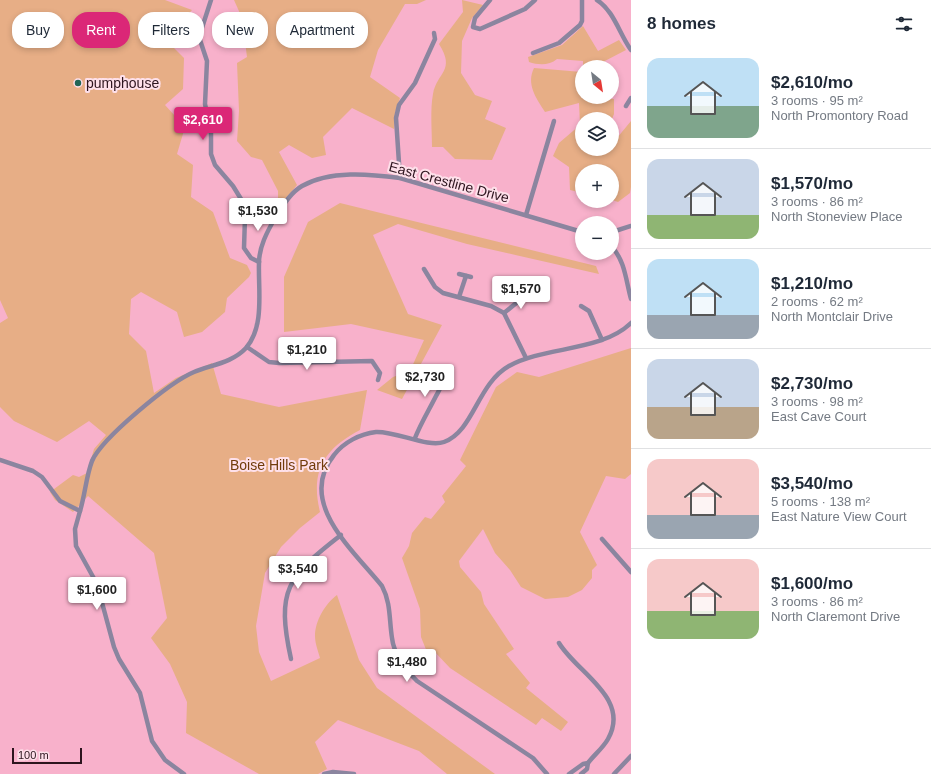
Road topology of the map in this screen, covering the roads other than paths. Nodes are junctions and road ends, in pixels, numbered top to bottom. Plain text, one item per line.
1 (211, 0) edge
2 (490, 0) edge
3 (535, 0) edge
4 (582, 0) edge
5 (597, 0) edge
6 (434, 33) dead end
7 (631, 50) edge
8 (533, 53) dead end
9 (631, 98) edge
10 (626, 106) dead end
11 (554, 121) dead end
12 (400, 178) junction
13 (526, 215) junction
14 (631, 226) edge
15 (575, 230) edge
16 (619, 230) edge
17 (619, 256) edge
18 (259, 262) junction
19 (424, 269) dead end
20 (459, 274) dead end
21 (466, 276) junction
22 (471, 277) dead end
23 (525, 294) dead end
24 (459, 297) junction
25 (631, 299) edge
26 (581, 306) dead end
27 (504, 313) junction
28 (631, 323) edge
29 (602, 340) junction
30 (247, 347) junction
31 (526, 358) junction
32 (452, 368) dead end
33 (378, 380) dead end
34 (415, 438) junction
35 (0, 460) edge
36 (80, 511) junction
37 (341, 535) junction
38 (602, 539) dead end
39 (631, 572) edge
40 (559, 643) dead end
41 (291, 659) dead end
42 (631, 756) edge
43 (629, 762) edge
44 (588, 763) junction
45 (184, 774) edge
46 (324, 774) edge
47 (354, 774) edge
48 (547, 774) edge
49 (569, 774) edge
50 (581, 774) edge
51 (614, 774) edge

1 - 18 street
2 - 3 street
4 - 8 street
5 - 7 street
6 - 12 street
9 - 10 street
11 - 13 street
12 - 13 street, East Crestline Drive
12 - 18 street, East Crestline Drive
13 - 15 street, East Crestline Drive
14 - 16 street
17 - 25 street
18 - 30 street, East Crestline Drive
19 - 24 street
20 - 21 street
21 - 22 street
21 - 24 street
23 - 27 street
24 - 27 street
26 - 29 street
27 - 31 street
28 - 29 street
29 - 31 street
30 - 33 street
30 - 36 street, East Crestline Drive
31 - 34 street
32 - 34 street
34 - 37 street
35 - 36 street
36 - 45 street, East Crestline Drive
37 - 41 street
37 - 48 street
38 - 39 street
40 - 44 street
42 - 43 street
43 - 51 street
44 - 49 street
44 - 50 street
46 - 47 street

